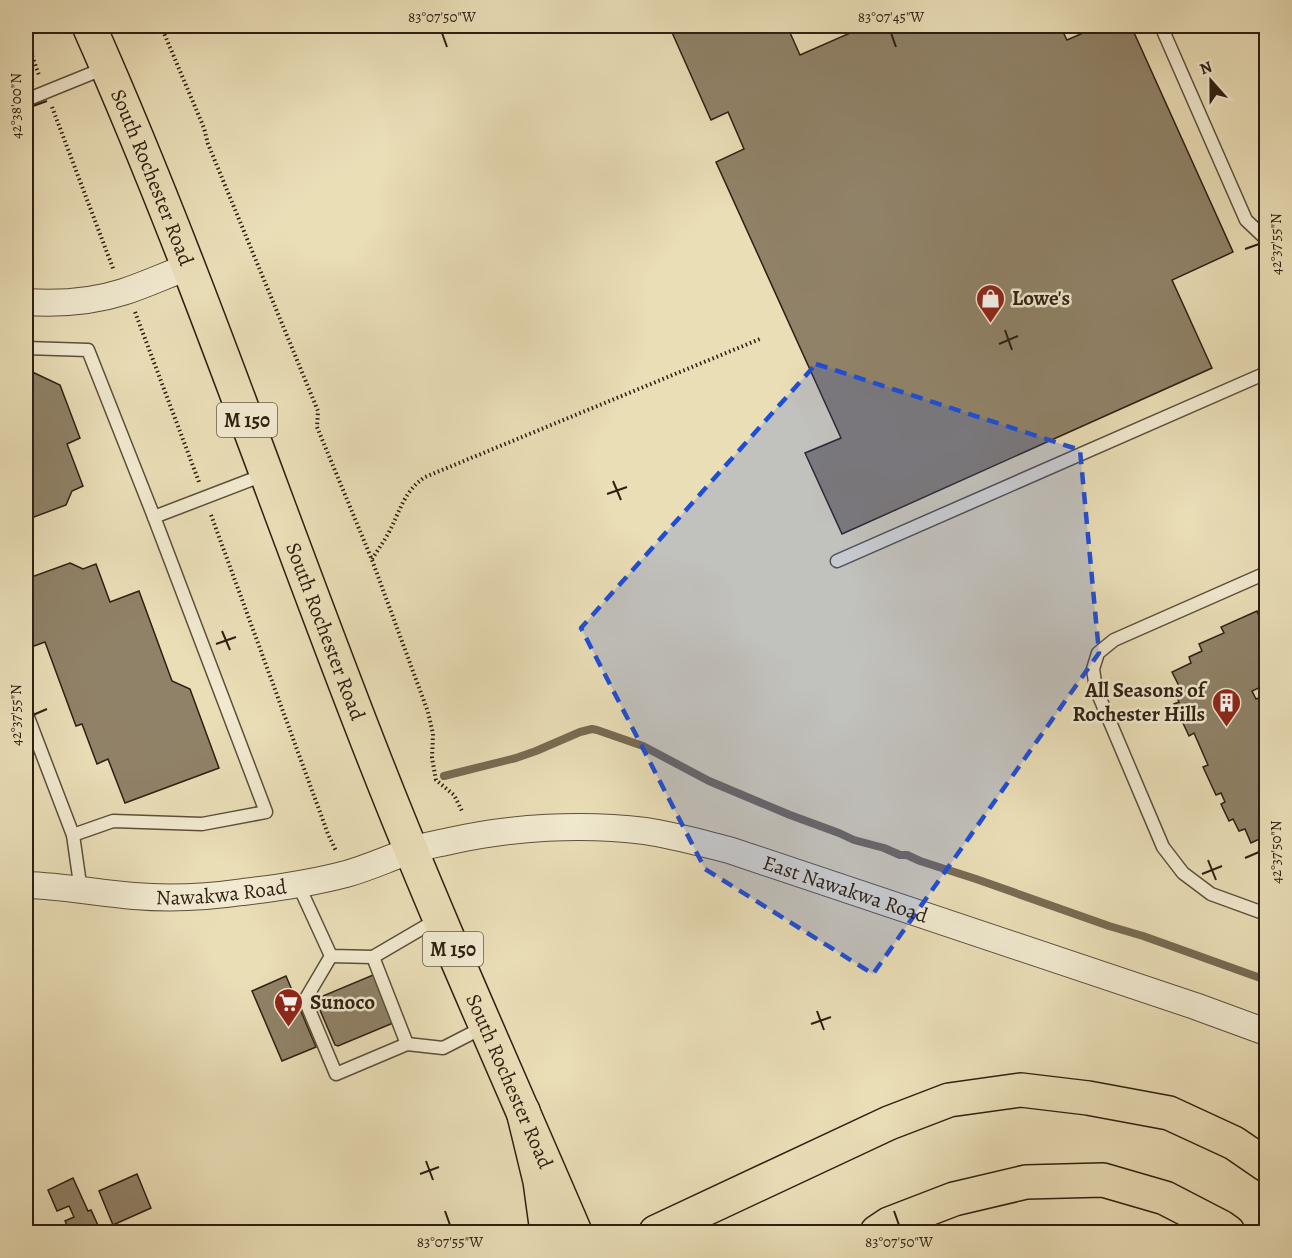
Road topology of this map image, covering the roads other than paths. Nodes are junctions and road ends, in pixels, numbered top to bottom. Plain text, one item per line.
1 (88, 26) edge
2 (1161, 26) edge
3 (107, 67) junction
4 (26, 100) edge
5 (1266, 239) edge
6 (188, 267) junction
7 (26, 302) edge
8 (26, 348) edge
9 (1266, 373) edge
10 (267, 474) junction
11 (154, 517) junction
12 (837, 561) dead end
13 (1266, 573) edge
14 (26, 712) edge
15 (73, 835) junction
16 (411, 850) junction
17 (298, 884) junction
18 (26, 885) edge
19 (81, 891) junction
20 (1266, 914) edge
21 (440, 918) junction
22 (331, 956) junction
23 (373, 957) junction
24 (485, 1026) junction
25 (1266, 1032) edge
26 (407, 1044) junction
27 (523, 1111) junction
28 (1266, 1165) edge
29 (547, 1233) edge
30 (575, 1233) edge
31 (656, 1233) edge
32 (877, 1233) edge
33 (1228, 1233) edge

1 - 3 main road, South Rochester Road / M 150
2 - 5 lane
3 - 4 lane
3 - 6 main road, South Rochester Road / M 150
6 - 7 street
6 - 10 main road, South Rochester Road / M 150
8 - 11 lane
9 - 12 lane
10 - 11 lane
10 - 16 main road, South Rochester Road / M 150
11 - 15 lane
13 - 20 lane
14 - 15 lane
15 - 19 lane
16 - 17 street, Nawakwa Road
16 - 21 main road, South Rochester Road / M 150
16 - 25 street, East Nawakwa Road
17 - 19 street, Nawakwa Road
17 - 22 lane
18 - 19 street, Nawakwa Road
21 - 23 lane
21 - 24 main road, South Rochester Road / M 150
22 - 23 lane
22 - 26 lane
23 - 26 lane
24 - 26 lane
24 - 27 main road, South Rochester Road / M 150
27 - 29 main road
27 - 30 main road, South Rochester Road / M 150
28 - 31 main road
32 - 33 main road

